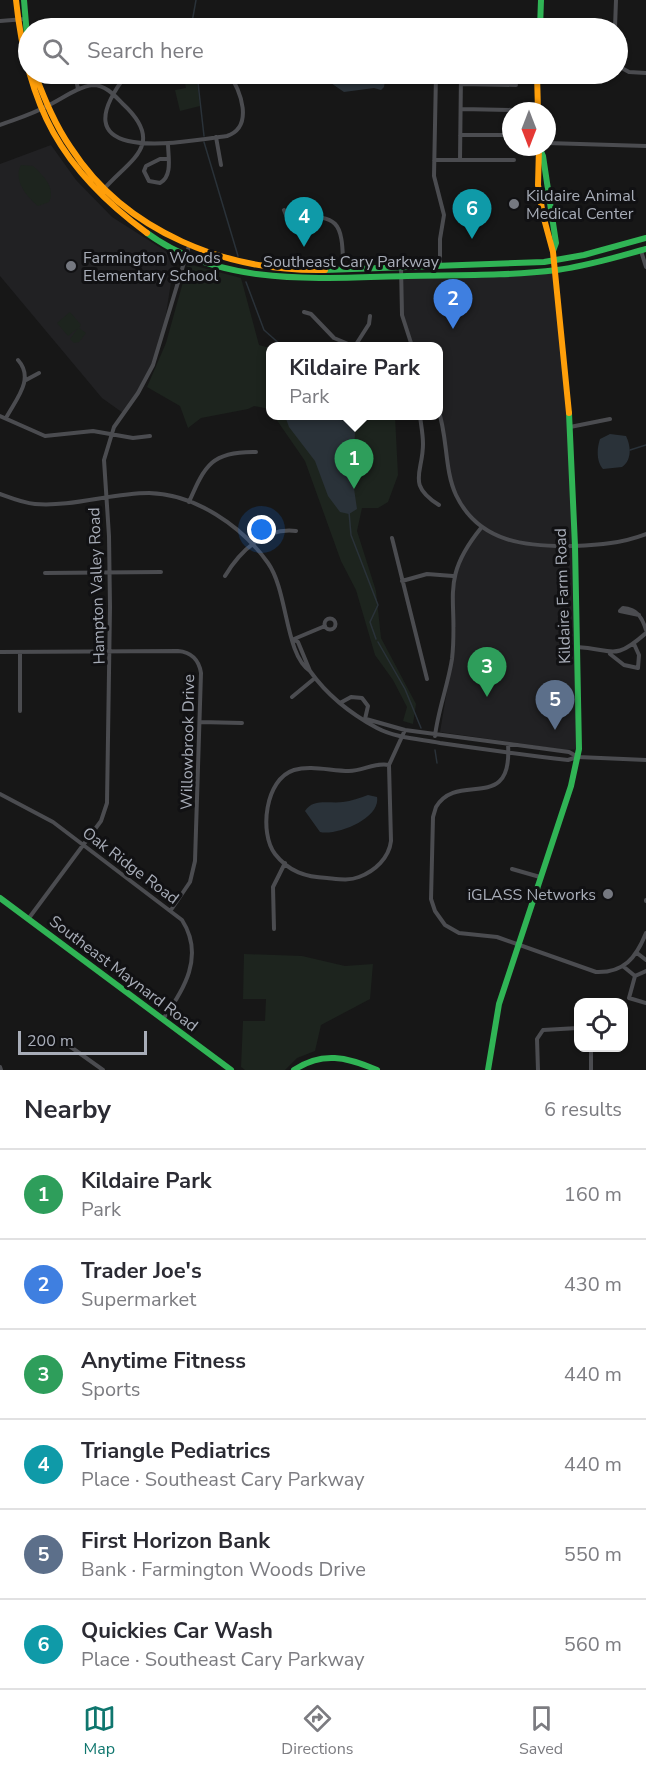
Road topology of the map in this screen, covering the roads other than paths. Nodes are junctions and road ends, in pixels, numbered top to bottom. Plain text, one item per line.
1 (16, 0) edge
2 (24, 0) edge
3 (541, 0) edge
4 (616, 0) edge
5 (24, 18) edge
6 (540, 18) edge
7 (615, 18) edge
8 (16, 20) junction
9 (0, 21) edge
10 (18, 33) edge
11 (628, 71) edge
12 (646, 72) edge
13 (33, 84) edge
14 (37, 84) edge
15 (77, 84) edge
16 (119, 84) edge
17 (235, 84) edge
18 (436, 84) edge
19 (461, 84) joint
20 (537, 84) edge
21 (95, 85) joint
22 (516, 85) dead end
23 (78, 89) junction
24 (112, 92) junction
25 (537, 102) edge
26 (43, 108) junction
27 (460, 109) junction
28 (502, 110) edge
29 (0, 125) edge
30 (460, 135) junction
31 (502, 135) edge
32 (216, 137) junction
33 (556, 143) edge
34 (168, 144) junction
35 (142, 145) junction
36 (646, 146) edge
37 (168, 159) junction
38 (434, 160) junction
39 (460, 160) junction
40 (514, 160) dead end
41 (221, 165) dead end
42 (104, 190) junction
43 (284, 210) dead end
44 (646, 238) edge
45 (189, 246) junction
46 (644, 250) edge
47 (553, 252) junction
48 (186, 254) junction
49 (554, 260) junction
50 (440, 266) junction
51 (401, 267) junction
52 (646, 267) edge
53 (344, 268) junction
54 (555, 270) junction
55 (401, 276) junction
56 (304, 312) dead end
57 (370, 316) dead end
58 (344, 342) edge
59 (357, 342) edge
60 (410, 342) edge
61 (18, 360) dead end
62 (39, 373) dead end
63 (26, 380) junction
64 (0, 416) edge
65 (6, 418) junction
66 (610, 419) dead end
67 (420, 420) edge
68 (440, 420) edge
69 (569, 427) junction
70 (110, 434) junction
71 (150, 436) dead end
72 (256, 452) dead end
73 (0, 494) edge
74 (105, 498) junction
75 (189, 502) junction
76 (439, 505) dead end
77 (481, 528) junction
78 (296, 531) dead end
79 (646, 534) edge
80 (392, 538) dead end
81 (253, 545) junction
82 (575, 546) junction
83 (110, 572) junction
84 (161, 572) dead end
85 (45, 573) dead end
86 (225, 576) dead end
87 (453, 576) junction
88 (402, 581) junction
89 (639, 615) dead end
90 (325, 626) dead end
91 (646, 631) edge
92 (293, 639) junction
93 (634, 644) junction
94 (577, 647) junction
95 (110, 651) junction
96 (0, 652) edge
97 (20, 652) junction
98 (610, 654) junction
99 (315, 678) junction
100 (427, 679) dead end
101 (292, 698) dead end
102 (340, 703) junction
103 (20, 711) dead end
104 (365, 719) junction
105 (200, 722) junction
106 (242, 723) dead end
107 (405, 730) junction
108 (435, 734) junction
109 (404, 737) junction
110 (434, 742) junction
111 (508, 744) junction
112 (508, 754) junction
113 (578, 757) junction
114 (646, 760) edge
115 (389, 765) junction
116 (0, 794) edge
117 (84, 844) junction
118 (285, 863) junction
119 (512, 869) dead end
120 (540, 877) junction
121 (0, 898) edge
122 (171, 910) junction
123 (29, 918) junction
124 (274, 929) dead end
125 (646, 933) edge
126 (519, 944) junction
127 (637, 953) junction
128 (646, 960) edge
129 (624, 967) junction
130 (646, 971) edge
131 (635, 976) junction
132 (646, 1004) edge
133 (163, 1019) junction
134 (574, 1028) edge
135 (68, 1045) dead end
136 (591, 1052) edge
137 (103, 1070) edge
138 (231, 1070) edge
139 (294, 1070) edge
140 (377, 1070) edge
141 (488, 1070) edge
142 (538, 1070) edge
143 (591, 1070) edge

1 - 8 main road, Southeast Cary Parkway
2 - 5 main road
3 - 6 main road
4 - 7 street
8 - 9 street
8 - 10 main road, Southeast Cary Parkway
11 - 12 street
13 - 26 main road, Southeast Cary Parkway
14 - 26 main road, Southeast Cary Parkway
15 - 23 street
16 - 24 street
17 - 32 street
18 - 38 street
19 - 22 street
19 - 27 street
20 - 25 main road
21 - 23 street
21 - 24 street
23 - 26 street
24 - 35 street
24 - 35 street
26 - 29 street
26 - 42 main road, Southeast Cary Parkway
26 - 48 main road, Southeast Cary Parkway
27 - 28 street
27 - 30 street
30 - 31 street
30 - 39 street
32 - 34 street
32 - 41 street
33 - 36 street
34 - 35 street
34 - 37 street
35 - 42 street
37 - 37 street
38 - 39 street
38 - 50 street
39 - 40 street
42 - 45 main road, Southeast Cary Parkway
43 - 53 street
44 - 49 main road, Southeast Cary Parkway
45 - 48 street, Hampton Valley Road
45 - 53 main road, Southeast Cary Parkway
46 - 52 street
46 - 54 main road, Southeast Cary Parkway
47 - 47 main road, Kildaire Farm Road
47 - 49 main road, Kildaire Farm Road
48 - 55 main road, Southeast Cary Parkway
48 - 70 street, Hampton Valley Road
49 - 50 main road, Southeast Cary Parkway
49 - 54 main road, Kildaire Farm Road
50 - 51 main road, Southeast Cary Parkway
51 - 53 main road, Southeast Cary Parkway
51 - 55 street
54 - 55 main road, Southeast Cary Parkway
54 - 69 main road, Kildaire Farm Road
55 - 60 street
56 - 58 street
57 - 59 street
61 - 63 street
62 - 63 street
63 - 65 street
64 - 65 street
65 - 70 street
66 - 69 street
67 - 76 street
68 - 77 street
69 - 82 main road, Kildaire Farm Road
70 - 71 street
70 - 74 street, Hampton Valley Road
72 - 75 street
73 - 74 street
74 - 75 street
74 - 83 street, Hampton Valley Road
75 - 81 street
77 - 82 street
77 - 87 street
78 - 81 street
79 - 82 street
80 - 88 street
81 - 86 street
81 - 92 street
82 - 94 main road, Kildaire Farm Road
83 - 84 street
83 - 85 street
83 - 95 street, Hampton Valley Road
87 - 88 street
87 - 108 street
88 - 100 street
89 - 91 street
90 - 92 street
91 - 93 street
92 - 99 street
93 - 98 street
93 - 98 street
94 - 98 street
94 - 113 main road, Kildaire Farm Road
95 - 97 street, Willowbrook Drive
95 - 105 street, Willowbrook Drive
95 - 117 street, Hampton Valley Road
96 - 97 street, Willowbrook Drive
97 - 103 street
99 - 101 street
99 - 102 street
102 - 104 street
102 - 104 street
104 - 107 street
104 - 109 street
105 - 106 street
105 - 122 street, Willowbrook Drive
107 - 108 street
107 - 109 street
108 - 110 street
108 - 111 street
109 - 110 street
109 - 115 street
110 - 112 street
111 - 112 street
111 - 113 street
112 - 113 street
112 - 126 street
113 - 114 street
113 - 120 main road, Kildaire Farm Road
115 - 118 street
115 - 118 street
116 - 117 street, Oak Ridge Road
117 - 122 street, Oak Ridge Road
117 - 123 street, Hampton Valley Road
118 - 124 street
119 - 120 street
120 - 126 main road, Kildaire Farm Road
121 - 123 main road, Southeast Maynard Road
122 - 133 street, Oak Ridge Road
123 - 133 main road, Southeast Maynard Road
125 - 127 street
126 - 129 street
126 - 141 main road, Kildaire Farm Road
127 - 128 street
127 - 129 street
129 - 131 street
130 - 131 street
131 - 132 street
133 - 138 main road, Southeast Maynard Road
134 - 142 street
135 - 137 street
136 - 143 street
139 - 140 main road

